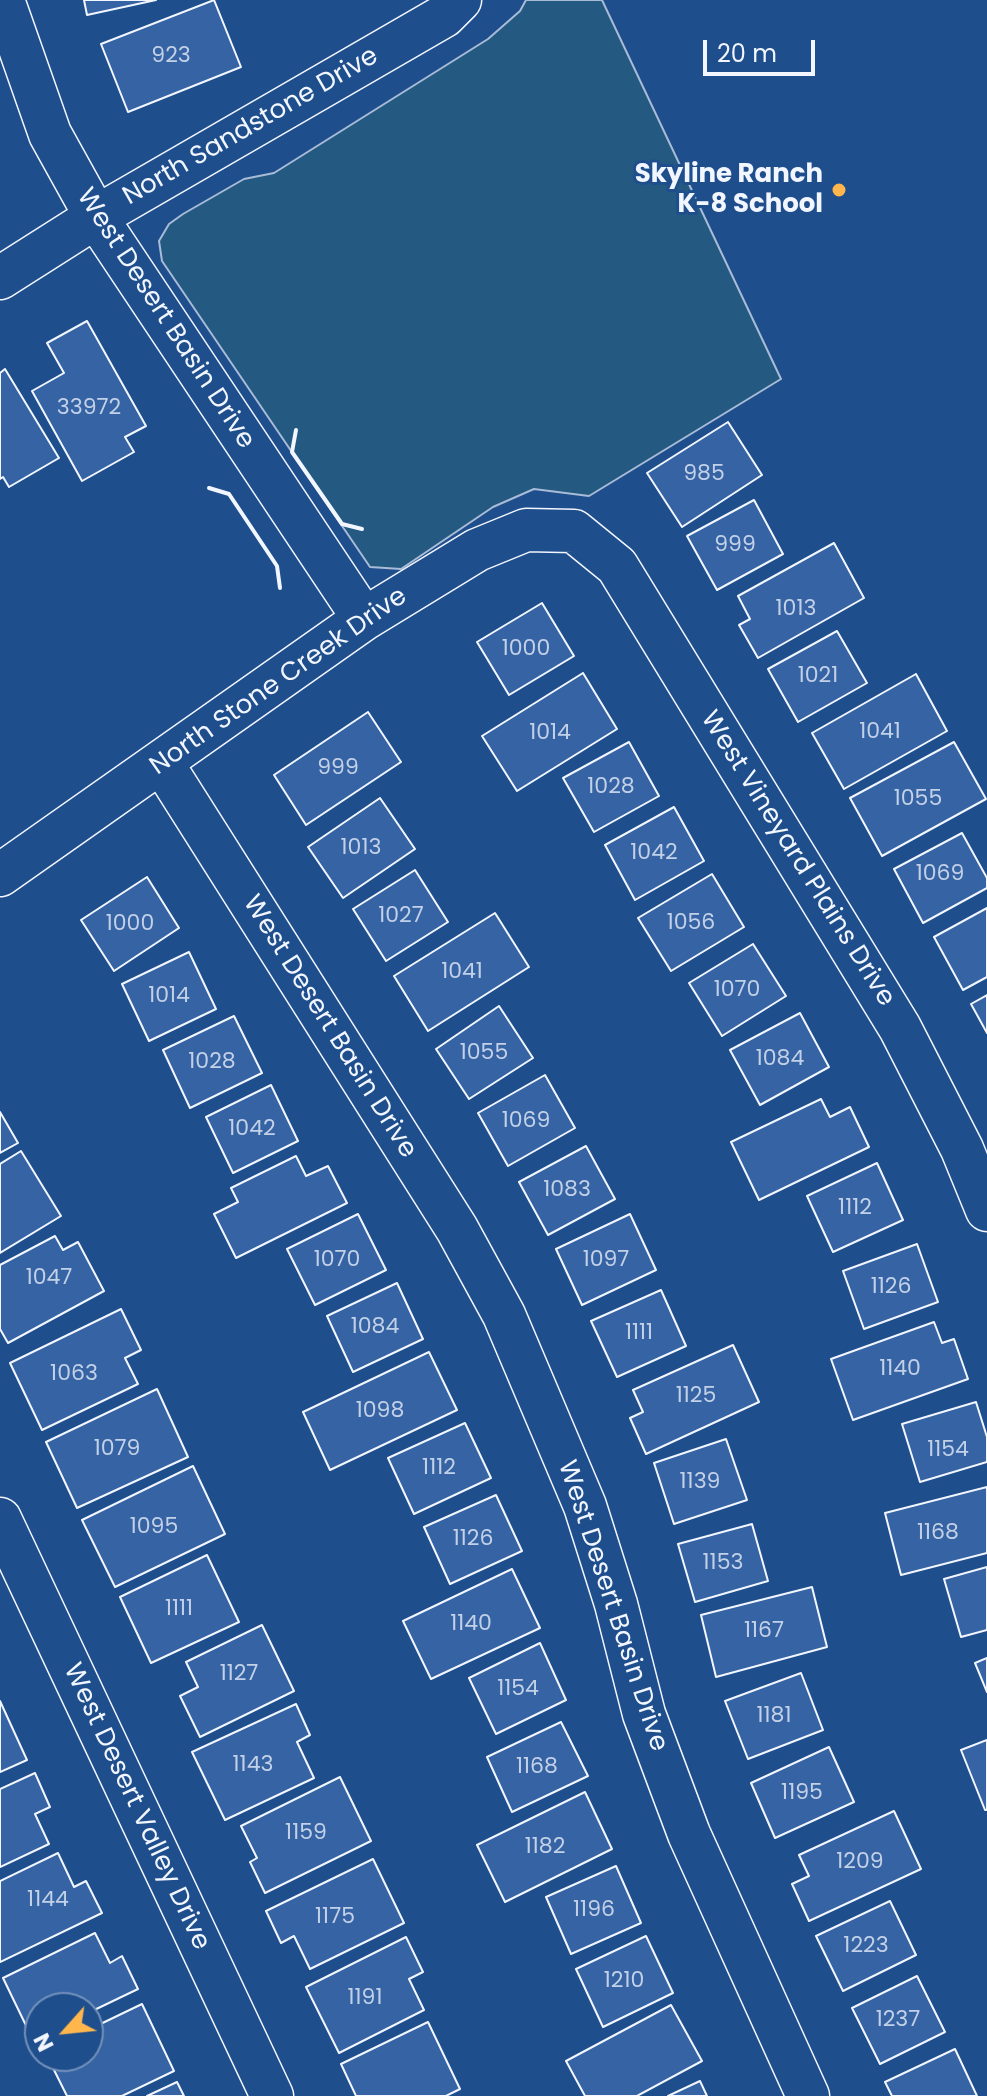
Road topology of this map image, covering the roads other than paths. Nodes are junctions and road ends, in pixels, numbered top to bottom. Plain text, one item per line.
1 (3, 0) edge
2 (460, 0) edge
3 (96, 217) junction
4 (0, 278) edge
5 (574, 531) joint
6 (364, 619) junction
7 (162, 763) junction
8 (0, 875) edge
9 (987, 1210) edge
10 (0, 1519) edge
11 (272, 2096) edge
12 (808, 2096) edge

1 - 3 street, West Desert Basin Drive
2 - 3 street, North Sandstone Drive
3 - 4 street, North Sandstone Drive
3 - 6 street, West Desert Basin Drive
5 - 6 street, North Stone Creek Drive
5 - 9 street, West Vineyard Plains Drive
6 - 7 street, North Stone Creek Drive
7 - 8 street, North Stone Creek Drive
7 - 12 street, West Desert Basin Drive
10 - 11 street, West Desert Valley Drive

